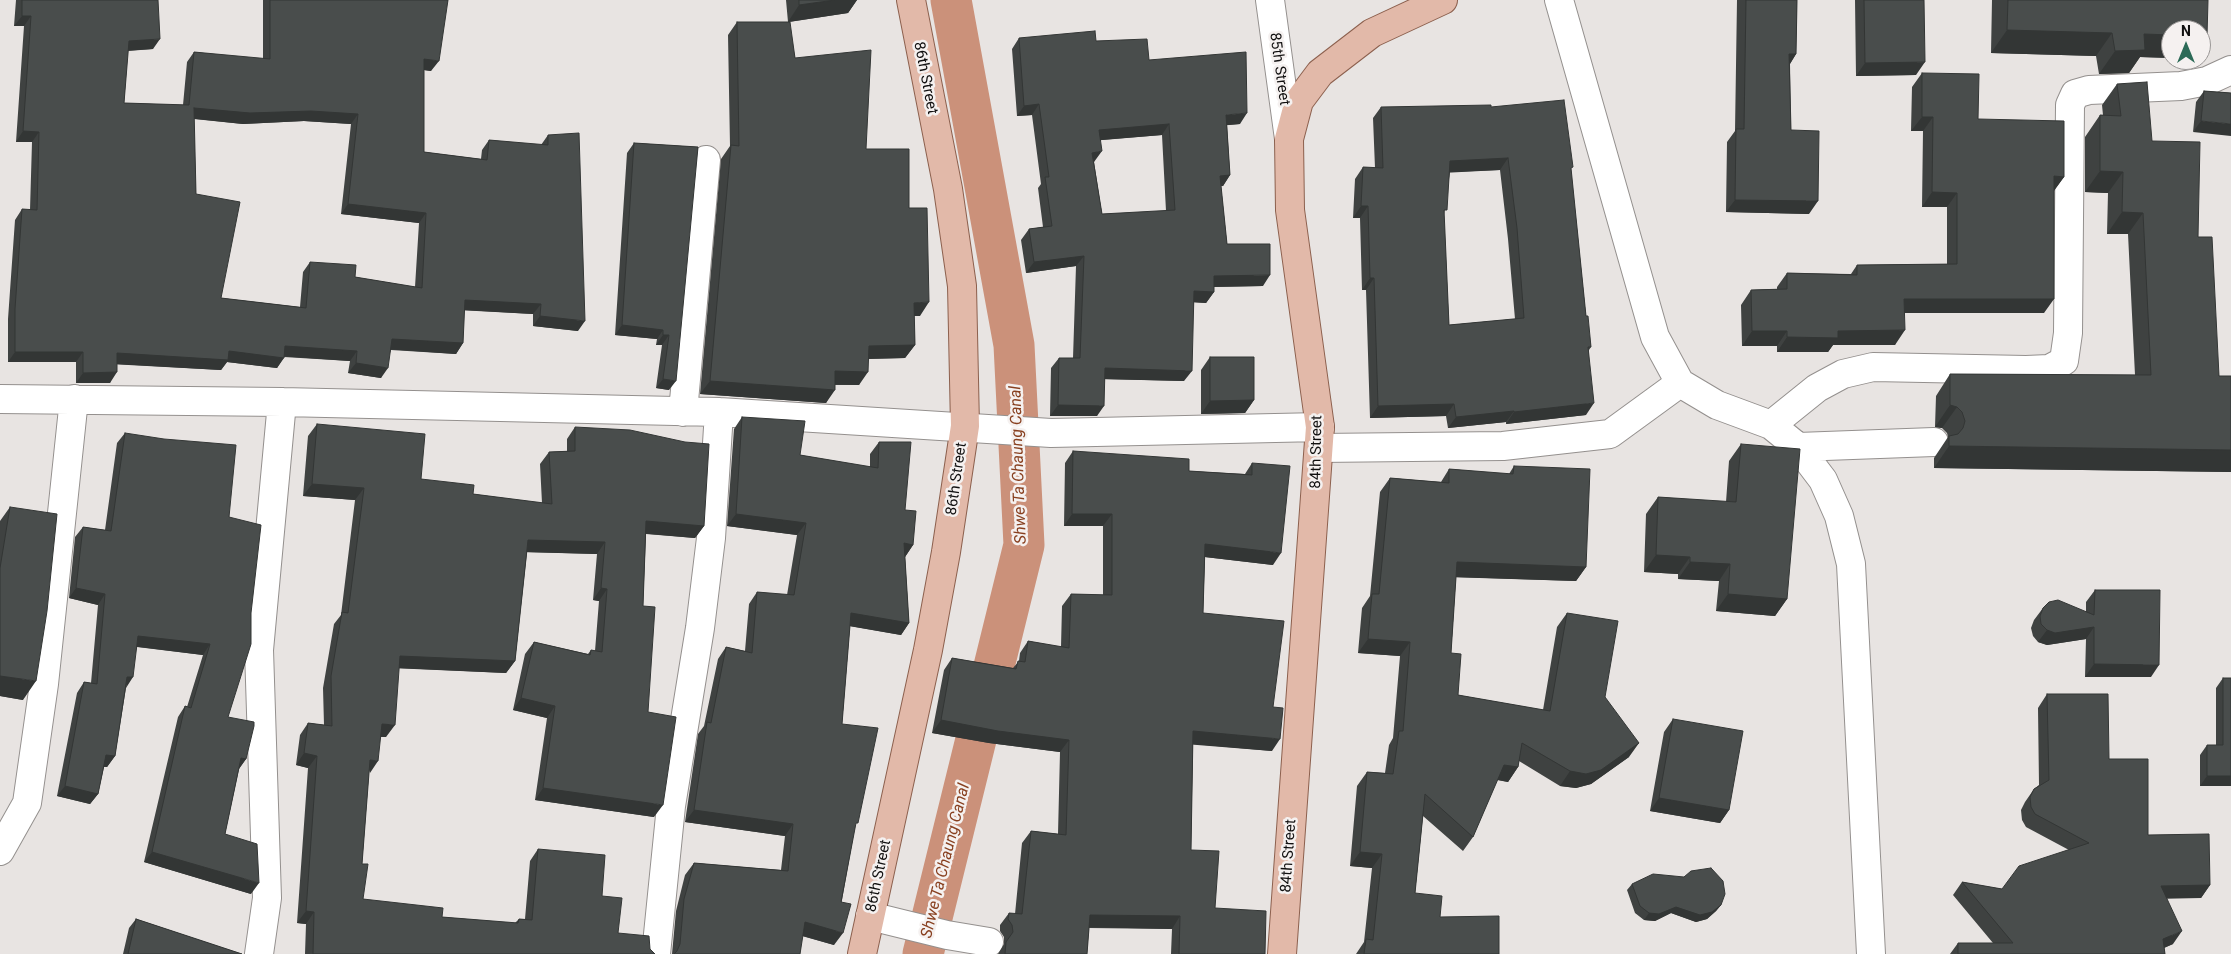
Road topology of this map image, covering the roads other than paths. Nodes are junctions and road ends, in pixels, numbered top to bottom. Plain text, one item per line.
1 (910, 0) edge
2 (1270, 0) edge
3 (1443, 0) edge
4 (1559, 0) edge
5 (2231, 70) edge
6 (1289, 139) junction
7 (706, 160) dead end
8 (1680, 383) junction
9 (0, 399) edge
10 (74, 399) junction
11 (282, 402) junction
12 (683, 412) junction
13 (719, 412) junction
14 (1771, 424) junction
15 (978, 427) junction
16 (1320, 437) junction
17 (1934, 442) dead end
18 (1798, 447) junction
19 (0, 850) edge
20 (870, 916) junction
21 (989, 942) dead end
22 (259, 954) edge
23 (656, 954) edge
24 (862, 954) edge
25 (1282, 954) edge
26 (1871, 954) edge

1 - 15 main road, 86th Street
2 - 6 street, 85th Street
3 - 6 main road, 84th Street
4 - 8 street
5 - 14 street
6 - 16 main road, 84th Street
7 - 12 street
8 - 14 street
8 - 16 street
9 - 10 street
10 - 11 street
10 - 19 street
11 - 12 street
11 - 22 street
12 - 13 street
13 - 15 street
13 - 23 street
14 - 18 street
15 - 16 street
15 - 20 main road, 86th Street
16 - 25 main road, 84th Street
17 - 18 street
18 - 26 street
20 - 21 street
20 - 24 main road, 86th Street

